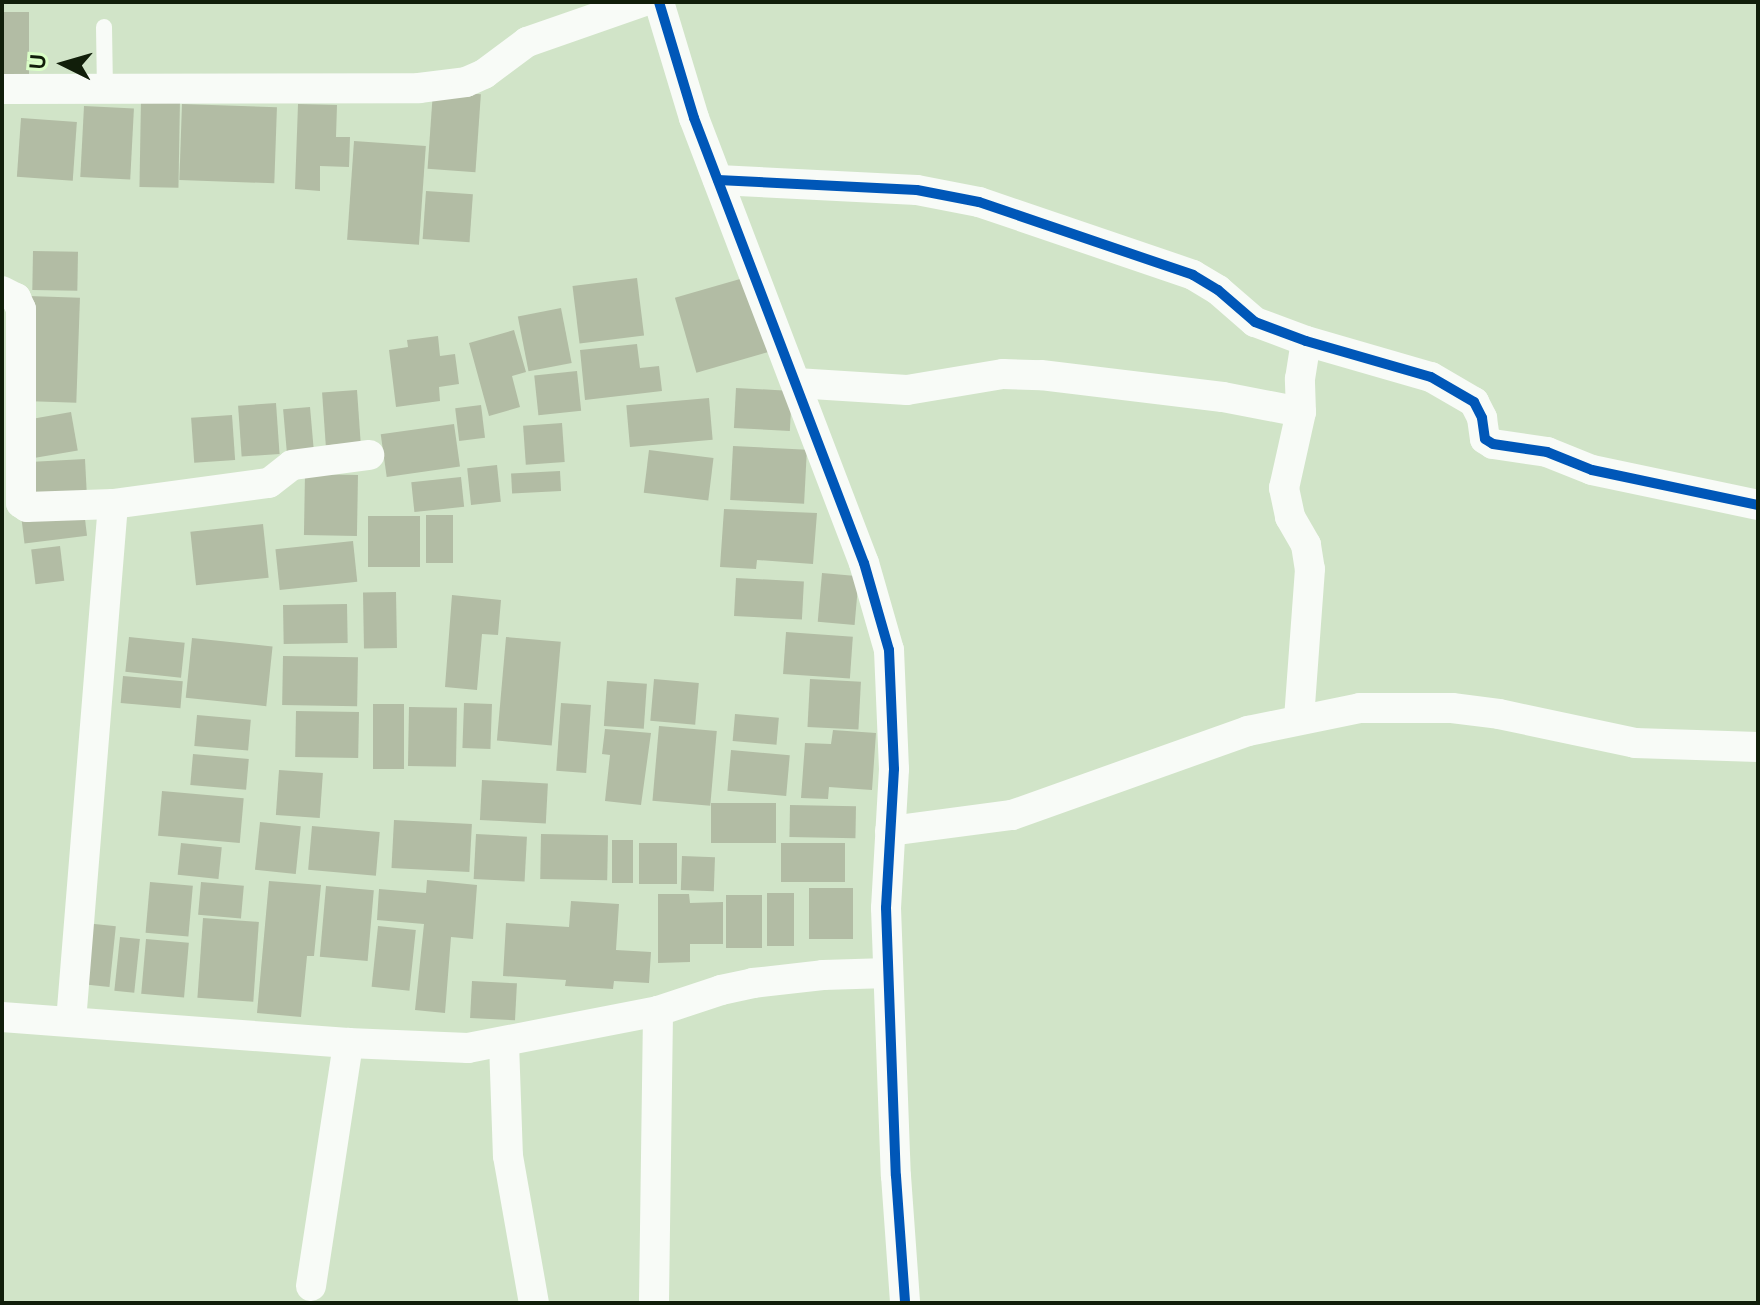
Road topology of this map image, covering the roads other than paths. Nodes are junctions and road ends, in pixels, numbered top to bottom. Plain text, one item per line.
1 (642, 2) edge
2 (659, 2) edge
3 (104, 27) dead end
4 (2, 89) edge
5 (105, 89) junction
6 (718, 180) junction
7 (2, 291) edge
8 (1306, 341) junction
9 (796, 383) junction
10 (1301, 412) junction
11 (369, 455) dead end
12 (113, 504) junction
13 (1758, 505) edge
14 (1299, 718) junction
15 (1758, 747) edge
16 (890, 831) junction
17 (888, 973) junction
18 (658, 1011) junction
19 (2, 1017) edge
20 (71, 1021) junction
21 (348, 1043) junction
22 (504, 1043) junction
23 (311, 1286) dead end
24 (654, 1300) dead end
25 (534, 1303) edge
26 (905, 1303) edge

1 - 5 street
2 - 6 street
3 - 5 lane
4 - 5 street
6 - 8 street
6 - 9 street
7 - 12 street
8 - 10 street
8 - 13 street
9 - 10 street
9 - 16 street
10 - 14 street
11 - 12 street
12 - 20 street
14 - 15 street
14 - 16 street
16 - 17 street
17 - 18 street
17 - 26 street
18 - 22 street
18 - 24 street
19 - 20 street
20 - 21 street
21 - 22 street
21 - 23 street
22 - 25 street

